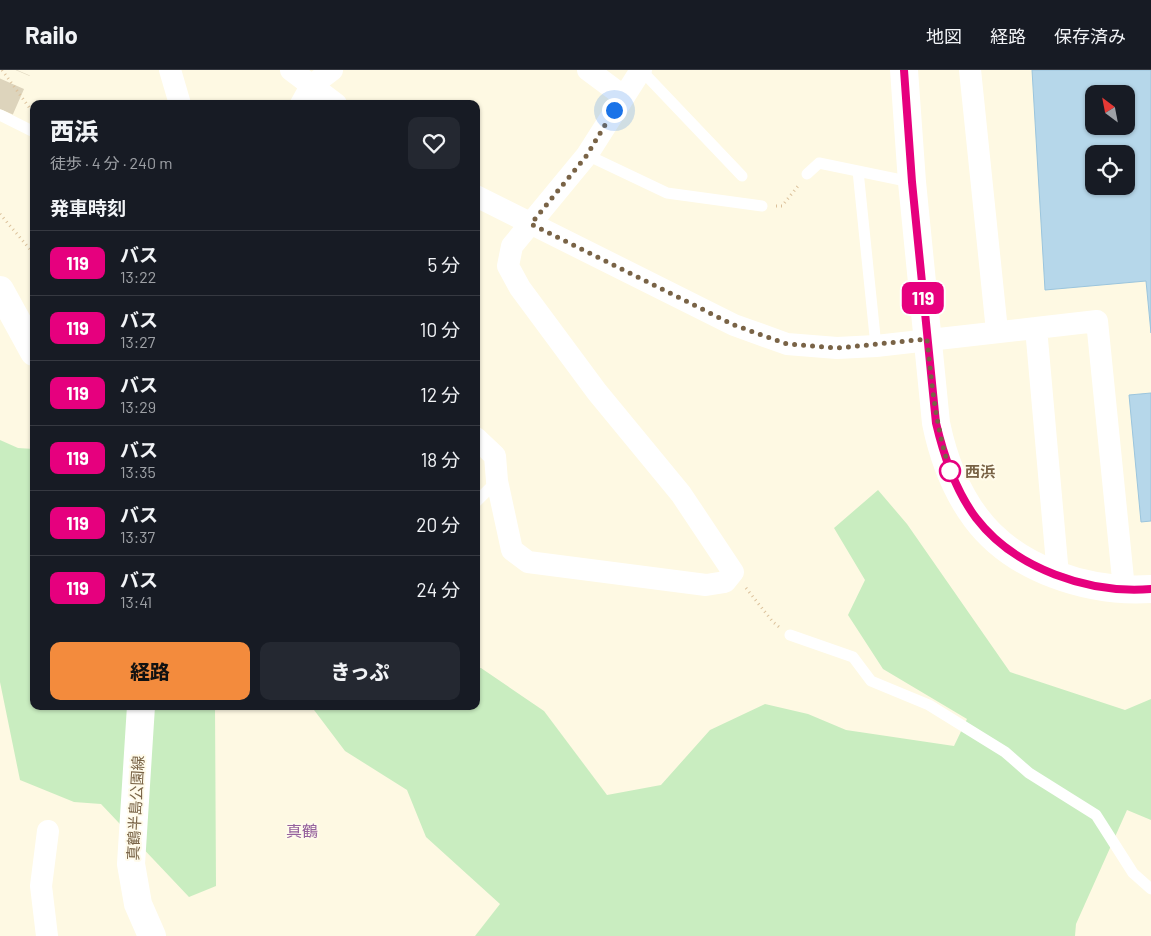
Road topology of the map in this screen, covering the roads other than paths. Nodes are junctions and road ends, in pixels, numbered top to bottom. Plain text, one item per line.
1 (170, 70) edge
2 (291, 70) edge
3 (332, 70) edge
4 (588, 70) edge
5 (641, 70) edge
6 (904, 70) edge
7 (970, 70) edge
8 (306, 95) edge
9 (623, 96) junction
10 (179, 100) edge
11 (323, 100) edge
12 (0, 115) edge
13 (30, 130) edge
14 (587, 155) junction
15 (858, 171) junction
16 (808, 174) road end
17 (742, 176) dead end
18 (912, 182) junction
19 (480, 198) edge
20 (762, 206) road end
21 (531, 224) junction
22 (0, 290) edge
23 (1036, 328) junction
24 (997, 331) junction
25 (927, 339) junction
26 (30, 345) edge
27 (876, 346) junction
28 (480, 442) edge
29 (497, 481) junction
30 (480, 498) edge
31 (1058, 575) junction
32 (1124, 589) junction
33 (1151, 589) edge
34 (790, 634) road end
35 (141, 710) edge
36 (48, 831) dead end
37 (1151, 889) edge
38 (47, 936) edge
39 (152, 936) edge

1 - 10 street
2 - 8 street
3 - 8 street
4 - 9 street
5 - 9 street
5 - 17 lane
6 - 18 main road
7 - 24 street
8 - 11 street
9 - 14 street
12 - 13 lane
14 - 20 lane
14 - 21 street
15 - 16 lane
15 - 18 lane
15 - 27 lane
18 - 25 main road
19 - 21 street
21 - 27 street
21 - 29 street
22 - 26 main road
23 - 24 street
23 - 31 street
23 - 32 street
24 - 25 street
25 - 27 street
25 - 31 main road
28 - 29 street
29 - 30 lane
31 - 32 main road
32 - 33 main road
34 - 37 lane
35 - 39 main road, 真鶴半島公園線
36 - 38 street

